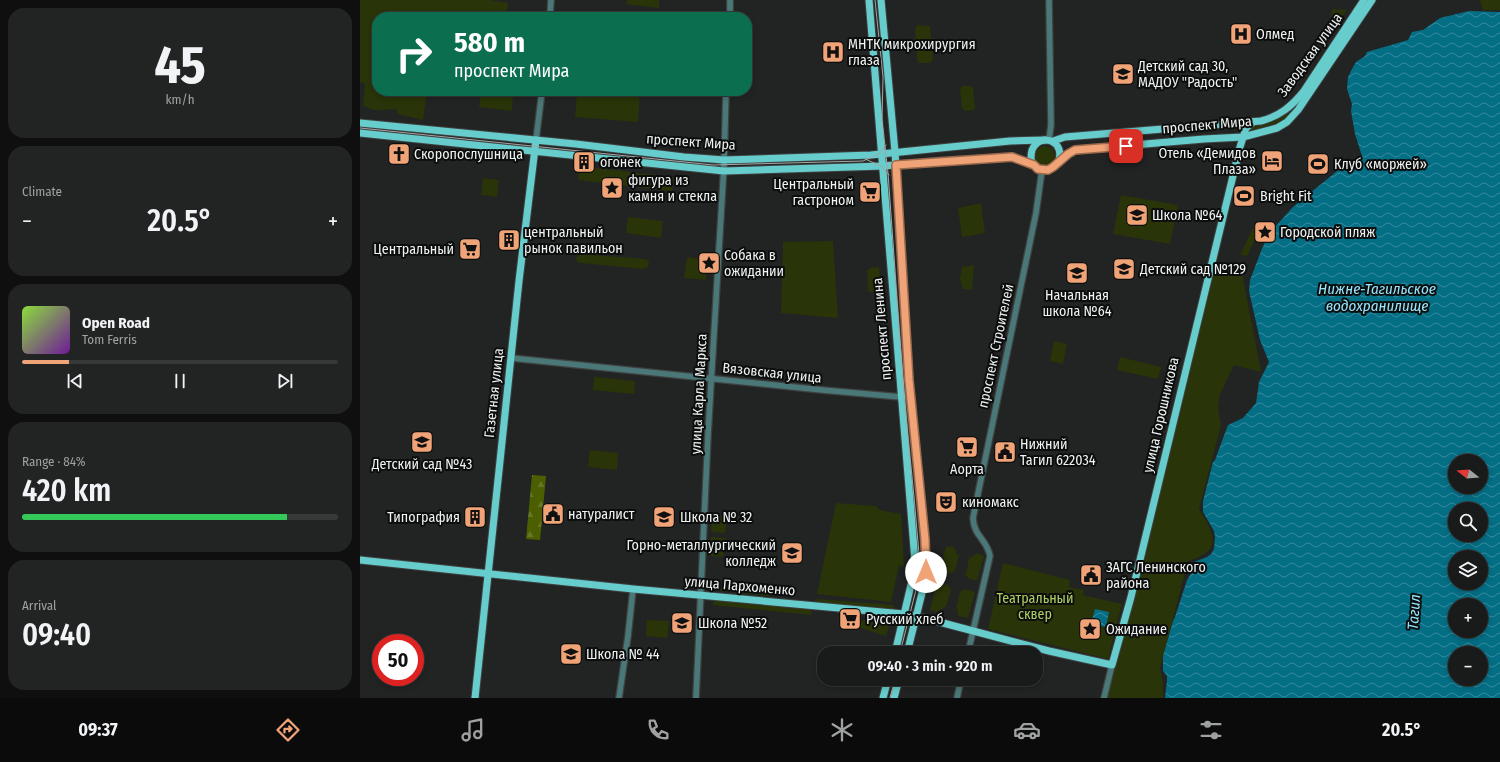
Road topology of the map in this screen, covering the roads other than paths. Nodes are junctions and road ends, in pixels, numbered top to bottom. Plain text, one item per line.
1 (551, 0) edge
2 (730, 0) edge
3 (869, 0) edge
4 (881, 0) edge
5 (1049, 0) edge
6 (1364, 0) edge
7 (1372, 0) edge
8 (550, 12) edge
9 (730, 12) edge
10 (541, 96) edge
11 (726, 96) edge
12 (1271, 118) joint
13 (1253, 122) junction
14 (1287, 122) joint
15 (360, 123) edge
16 (360, 133) edge
17 (1243, 137) junction
18 (536, 140) junction
19 (1049, 140) junction
20 (535, 151) junction
21 (895, 152) junction
22 (882, 154) junction
23 (724, 160) junction
24 (1058, 163) junction
25 (896, 165) junction
26 (1034, 165) junction
27 (883, 166) junction
28 (1042, 170) junction
29 (724, 171) junction
30 (511, 358) junction
31 (712, 379) junction
32 (910, 396) junction
33 (901, 397) junction
34 (360, 560) edge
35 (488, 574) junction
36 (633, 589) junction
37 (700, 595) junction
38 (904, 614) junction
39 (916, 616) junction
40 (973, 630) junction
41 (897, 646) edge
42 (909, 646) edge
43 (970, 646) edge
44 (1112, 665) junction
45 (886, 686) edge
46 (897, 686) edge
47 (960, 686) edge
48 (475, 698) edge
49 (619, 698) edge
50 (696, 698) edge
51 (883, 698) edge
52 (894, 698) edge
53 (957, 698) edge
54 (1104, 698) edge

1 - 8 street
2 - 9 street
3 - 22 main road, проспект Ленина
4 - 21 main road, проспект Ленина
5 - 19 street
6 - 12 main road, Заводская улица
7 - 14 main road, Заводская улица
10 - 18 street, Газетная улица
11 - 23 street, улица Карла Маркса
12 - 13 main road, проспект Мира
13 - 17 main road, улица Горошникова
13 - 19 main road, проспект Мира
14 - 17 main road, проспект Мира
15 - 18 main road, проспект Мира
16 - 20 main road, проспект Мира
17 - 24 main road, проспект Мира
17 - 44 main road, улица Горошникова
18 - 20 main road, Газетная улица
18 - 23 main road, проспект Мира
19 - 21 main road, проспект Мира
19 - 24 main road
19 - 26 main road
20 - 29 main road, проспект Мира
20 - 30 main road, Газетная улица
21 - 22 main road, проспект Мира
21 - 25 main road, проспект Ленина
22 - 23 main road, проспект Мира
22 - 27 main road, проспект Ленина
23 - 29 street, улица Карла Маркса
24 - 28 main road
25 - 26 main road, проспект Мира
25 - 27 main road, проспект Мира
25 - 32 main road, проспект Ленина
26 - 28 main road
27 - 29 main road, проспект Мира
27 - 33 main road, проспект Ленина
28 - 40 street, проспект Строителей
29 - 31 street, улица Карла Маркса
30 - 31 street, Вязовская улица
30 - 35 main road, Газетная улица
31 - 33 street, Вязовская улица
31 - 37 street, улица Карла Маркса
32 - 33 street, Вязовская улица
32 - 39 main road, проспект Ленина
33 - 38 main road, проспект Ленина
34 - 35 main road, улица Пархоменко
35 - 36 main road, улица Пархоменко
35 - 48 main road, Газетная улица
36 - 37 main road, улица Пархоменко
36 - 49 street
37 - 38 main road, улица Пархоменко
37 - 50 street, улица Карла Маркса
38 - 39 main road, улица Пархоменко
38 - 41 main road, проспект Ленина
39 - 40 main road, улица Пархоменко
39 - 42 main road, проспект Ленина
40 - 43 street
40 - 44 main road, улица Пархоменко
44 - 54 street, улица Горошникова
45 - 51 main road
46 - 52 main road
47 - 53 street

